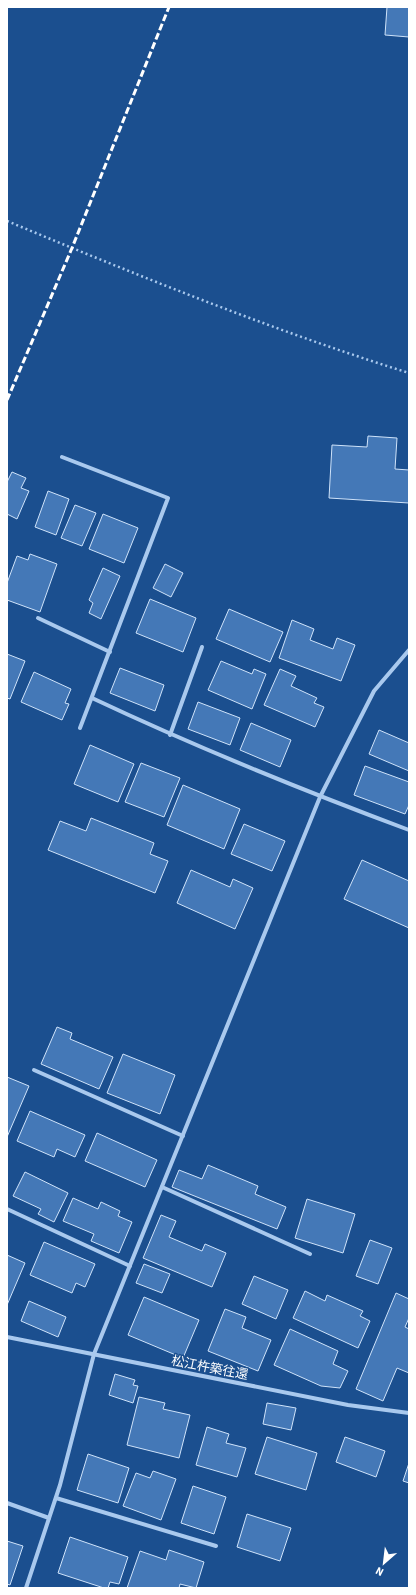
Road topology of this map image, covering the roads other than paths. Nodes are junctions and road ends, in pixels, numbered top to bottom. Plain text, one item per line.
1 (62, 457) dead end
2 (38, 618) dead end
3 (202, 646) dead end
4 (409, 650) edge
5 (110, 652) junction
6 (92, 698) junction
7 (80, 728) dead end
8 (170, 735) junction
9 (320, 797) junction
10 (409, 830) edge
11 (34, 1070) dead end
12 (183, 1136) junction
13 (162, 1188) junction
14 (7, 1209) edge
15 (310, 1254) dead end
16 (130, 1266) junction
17 (7, 1337) edge
18 (94, 1354) junction
19 (409, 1413) edge
20 (56, 1498) junction
21 (7, 1503) edge
22 (49, 1518) junction
23 (216, 1546) dead end
24 (26, 1588) edge

1 - 5 street
2 - 5 street
3 - 8 street
4 - 9 street
5 - 6 street
6 - 7 street
6 - 8 street
8 - 9 street
9 - 10 street
9 - 12 street
11 - 12 street
12 - 13 street
13 - 15 street
13 - 16 street
14 - 16 street
16 - 18 street
17 - 18 street, 松江杵築往還
18 - 19 street, 松江杵築往還
18 - 20 street
20 - 22 street
20 - 23 street
21 - 22 street
22 - 24 street

